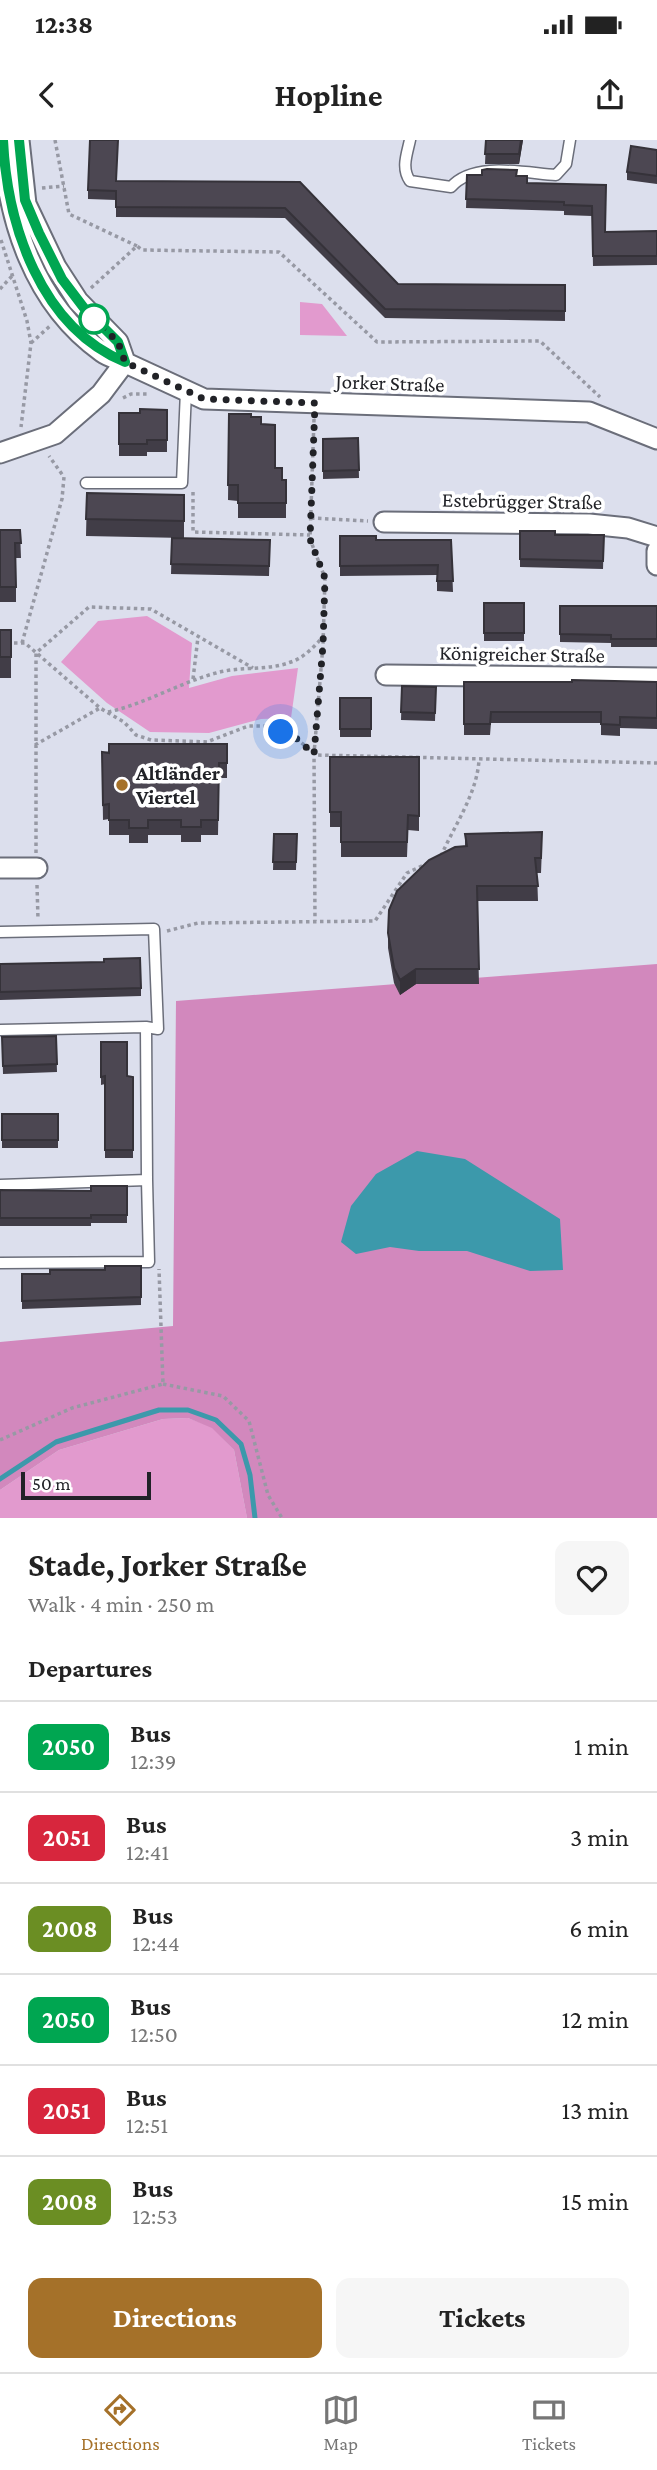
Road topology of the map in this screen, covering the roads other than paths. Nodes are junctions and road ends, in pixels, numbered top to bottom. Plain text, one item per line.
1 (3, 140) edge
2 (19, 140) edge
3 (410, 140) edge
4 (570, 140) edge
5 (125, 362) junction
6 (186, 391) junction
7 (657, 439) edge
8 (9, 450) edge
9 (86, 483) dead end
10 (384, 522) road end
11 (657, 537) edge
12 (657, 551) edge
13 (657, 565) edge
14 (386, 675) dead end
15 (657, 678) edge
16 (37, 868) road end
17 (0, 869) edge
18 (0, 932) edge
19 (146, 1027) junction
20 (0, 1030) edge
21 (147, 1180) junction
22 (0, 1185) edge
23 (0, 1263) edge

1 - 5 street, Jorker Straße
2 - 5 street
3 - 4 lane
5 - 6 street, Jorker Straße
5 - 8 street
6 - 7 street, Jorker Straße
6 - 9 lane
10 - 11 street, Estebrügger Straße
12 - 13 street
14 - 15 street, Königreicher Straße
16 - 17 street
18 - 19 lane
19 - 20 lane
19 - 21 lane
21 - 22 lane
21 - 23 lane

